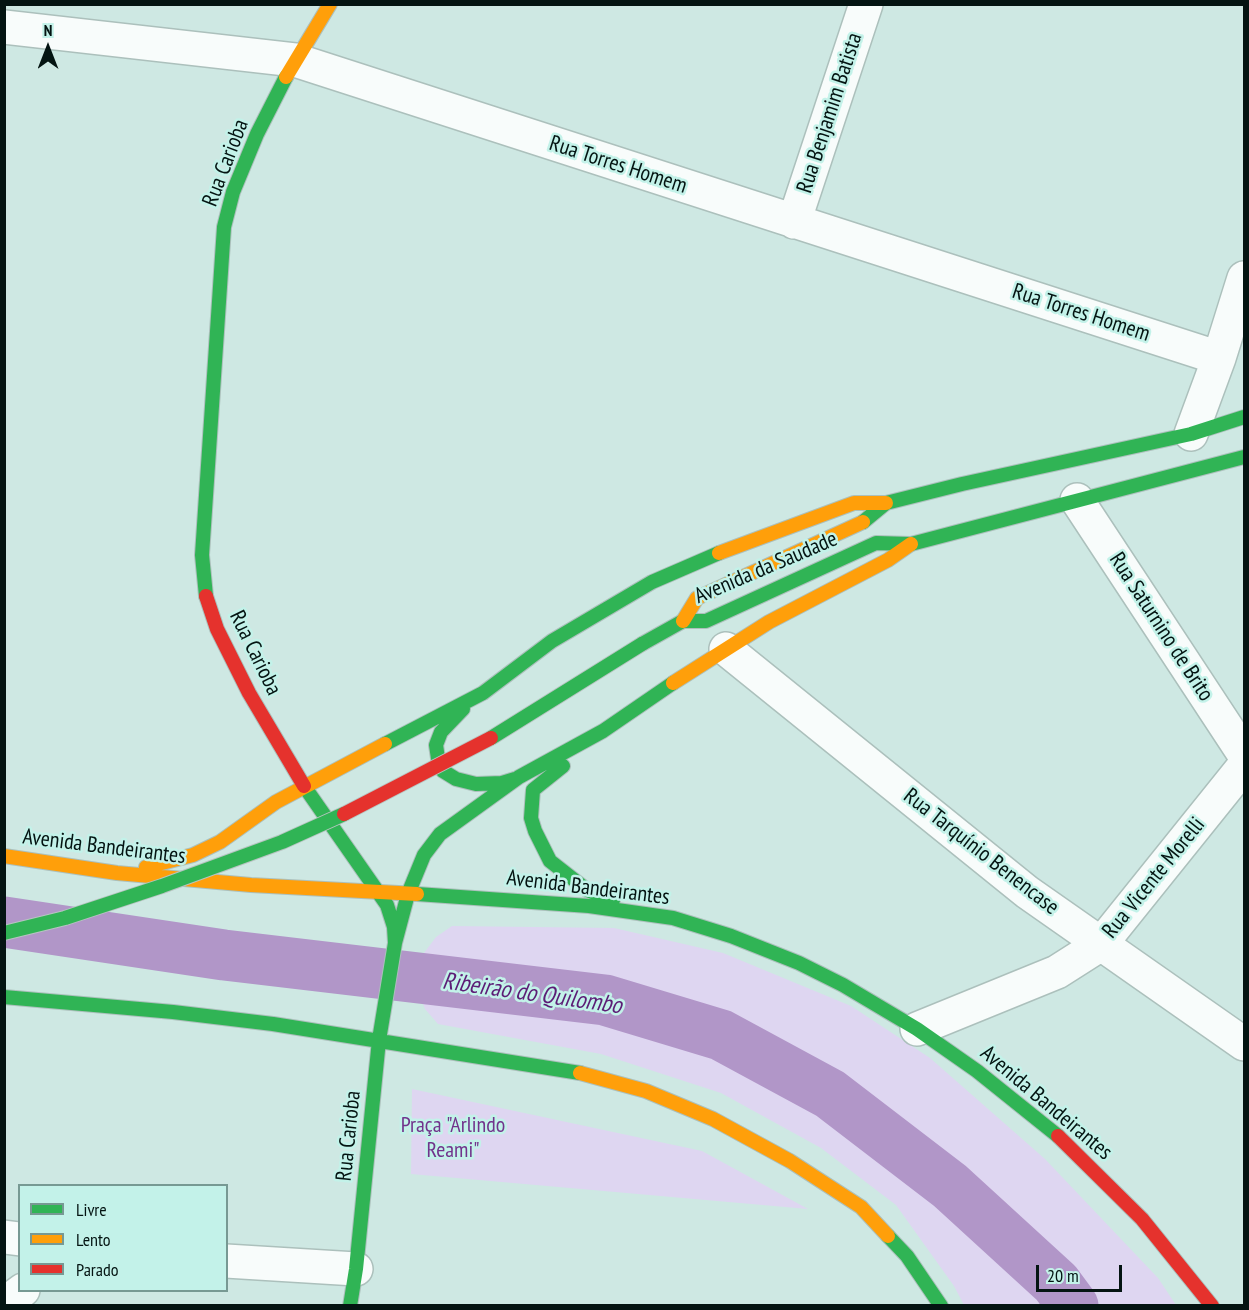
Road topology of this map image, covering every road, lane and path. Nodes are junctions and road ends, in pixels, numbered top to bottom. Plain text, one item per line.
1 (330, 4) edge
2 (866, 4) edge
3 (4, 27) edge
4 (295, 60) junction
5 (794, 222) junction
6 (1245, 278) edge
7 (1219, 358) junction
8 (1245, 417) edge
9 (1191, 434) junction
10 (1245, 457) edge
11 (1077, 500) junction
12 (886, 503) junction
13 (911, 544) junction
14 (683, 621) junction
15 (726, 649) junction
16 (483, 693) junction
17 (603, 731) junction
18 (1245, 754) edge
19 (1245, 766) edge
20 (519, 777) junction
21 (304, 786) junction
22 (4, 856) edge
23 (117, 873) junction
24 (379, 893) junction
25 (408, 894) junction
26 (673, 918) junction
27 (4, 933) edge
28 (1101, 944) junction
29 (393, 949) junction
30 (4, 997) edge
31 (173, 1012) junction
32 (72, 1017) dead end
33 (917, 1029) junction
34 (380, 1040) junction
35 (1245, 1044) edge
36 (228, 1261) edge
37 (356, 1269) junction
38 (20, 1292) edge
39 (4, 1304) edge
40 (350, 1305) edge
41 (941, 1305) edge
42 (1212, 1305) edge

1 - 4 main road, Rua Carioba
2 - 5 street, Rua Benjamim Batista
3 - 4 street, Rua Torres Homem
4 - 5 street, Rua Torres Homem
4 - 21 main road, Rua Carioba
5 - 7 street, Rua Torres Homem
6 - 7 street
7 - 9 street
8 - 9 main road, Avenida da Saudade
9 - 12 main road, Avenida da Saudade
10 - 11 main road, Avenida da Saudade
11 - 13 main road, Avenida da Saudade
11 - 18 street, Rua Saturnino de Brito
12 - 14 main road, Avenida da Saudade
12 - 16 main road
13 - 14 main road, Avenida da Saudade
13 - 15 main road
14 - 27 main road, bridge
15 - 17 main road
15 - 28 street, Rua Tarquínio Benencase
16 - 20 main road
16 - 21 main road
17 - 20 main road
17 - 26 main road
19 - 28 street, Rua Vicente Morelli
20 - 25 main road
21 - 23 main road
21 - 24 main road, Rua Carioba
22 - 23 main road, Avenida Bandeirantes
23 - 24 main road, Avenida Bandeirantes
24 - 25 main road, Avenida Bandeirantes
24 - 29 main road, Rua Carioba
25 - 26 main road, Avenida Bandeirantes
25 - 29 main road
26 - 33 main road, Avenida Bandeirantes
28 - 33 street, Rua Vicente Morelli
28 - 35 street, Rua Tarquínio Benencase
29 - 34 main road, Rua Carioba
30 - 31 main road
31 - 32 main road
31 - 34 main road
33 - 42 main road, Avenida Bandeirantes
34 - 37 main road, Rua Carioba
34 - 41 main road
36 - 37 street
37 - 40 main road, Rua Carioba
38 - 39 street

